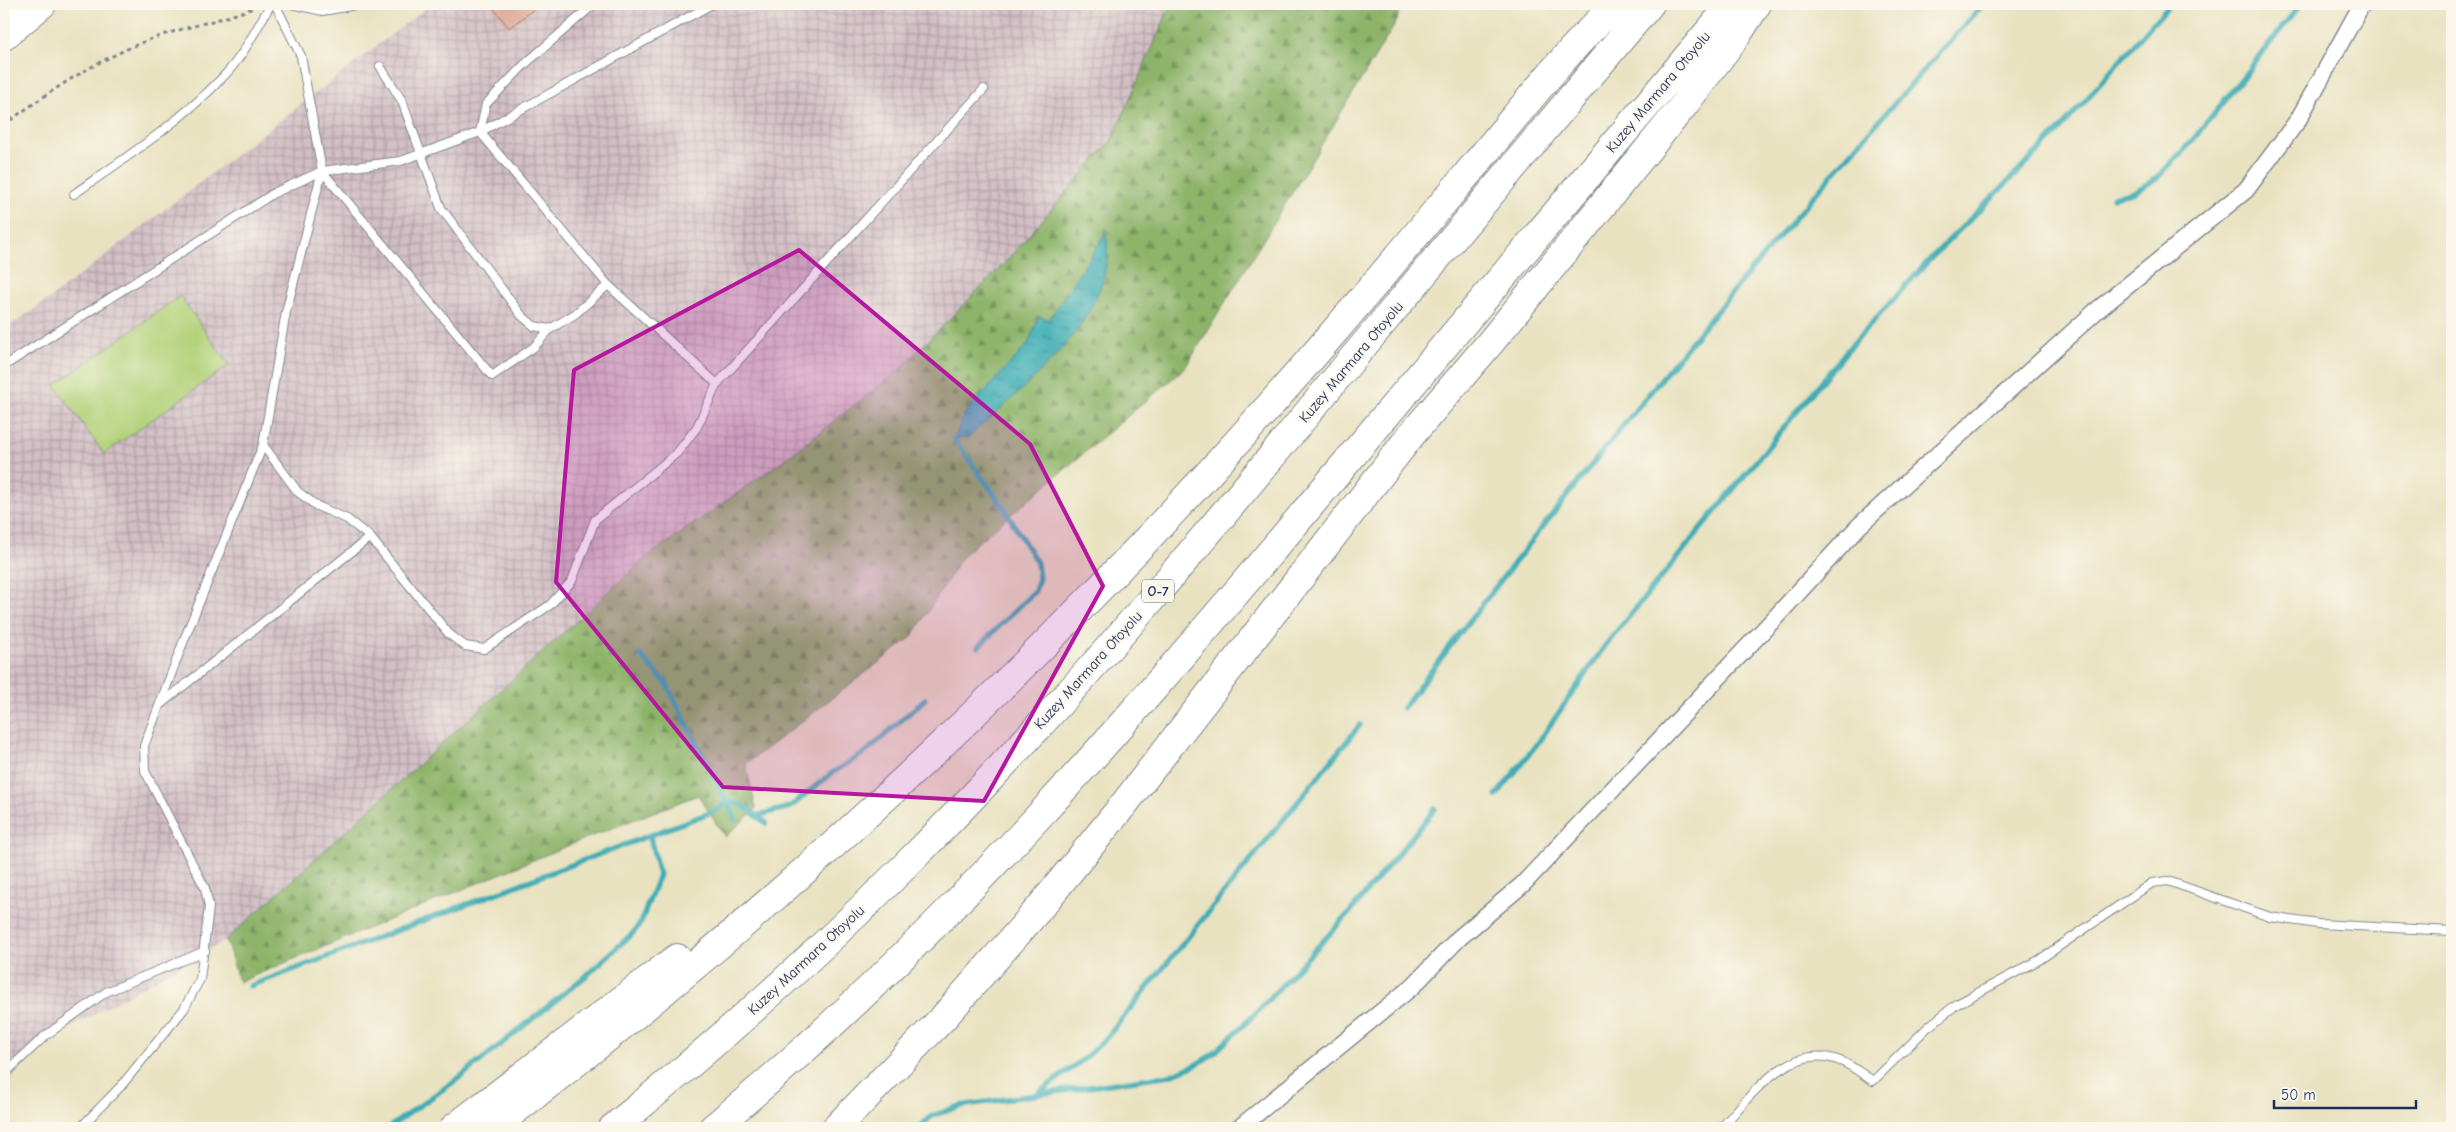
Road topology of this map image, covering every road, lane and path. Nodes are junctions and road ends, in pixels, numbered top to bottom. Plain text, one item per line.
1 (12, 4) edge
2 (42, 4) edge
3 (271, 4) edge
4 (275, 4) edge
5 (291, 4) edge
6 (361, 4) edge
7 (594, 4) edge
8 (712, 4) edge
9 (1616, 4) edge
10 (1650, 4) edge
11 (1732, 4) edge
12 (1757, 4) edge
13 (2362, 4) edge
14 (254, 7) dead end
15 (4, 9) edge
16 (4, 36) edge
17 (380, 66) dead end
18 (984, 90) dead end
19 (4, 125) edge
20 (480, 132) junction
21 (422, 153) junction
22 (322, 171) junction
23 (74, 194) dead end
24 (608, 285) junction
25 (550, 329) junction
26 (4, 366) edge
27 (717, 384) junction
28 (263, 446) junction
29 (370, 537) junction
30 (160, 706) junction
31 (1085, 852) junction
32 (800, 874) junction
33 (2452, 931) edge
34 (205, 951) junction
35 (4, 1074) edge
36 (80, 1128) edge
37 (454, 1128) edge
38 (492, 1128) edge
39 (613, 1128) edge
40 (713, 1128) edge
41 (836, 1128) edge
42 (860, 1128) edge
43 (1239, 1128) edge
44 (1721, 1128) edge

1 - 15 highway
2 - 16 highway
3 - 23 lane
4 - 22 lane
5 - 6 lane
7 - 20 lane
8 - 20 lane
9 - 32 highway
10 - 39 highway, Kuzey Marmara Otoyolu / O-7
11 - 40 highway, Kuzey Marmara Otoyolu
12 - 31 highway
13 - 43 street
14 - 19 path
17 - 21 lane
18 - 27 lane
20 - 21 lane
20 - 24 lane
21 - 22 lane
21 - 25 lane
22 - 25 lane
22 - 26 lane
22 - 28 lane
24 - 25 lane
24 - 27 lane
27 - 29 lane
28 - 29 lane
28 - 30 lane
29 - 30 lane
30 - 34 lane
31 - 41 highway
31 - 42 highway
32 - 37 highway
32 - 38 highway
33 - 44 lane
34 - 35 lane
34 - 36 lane

